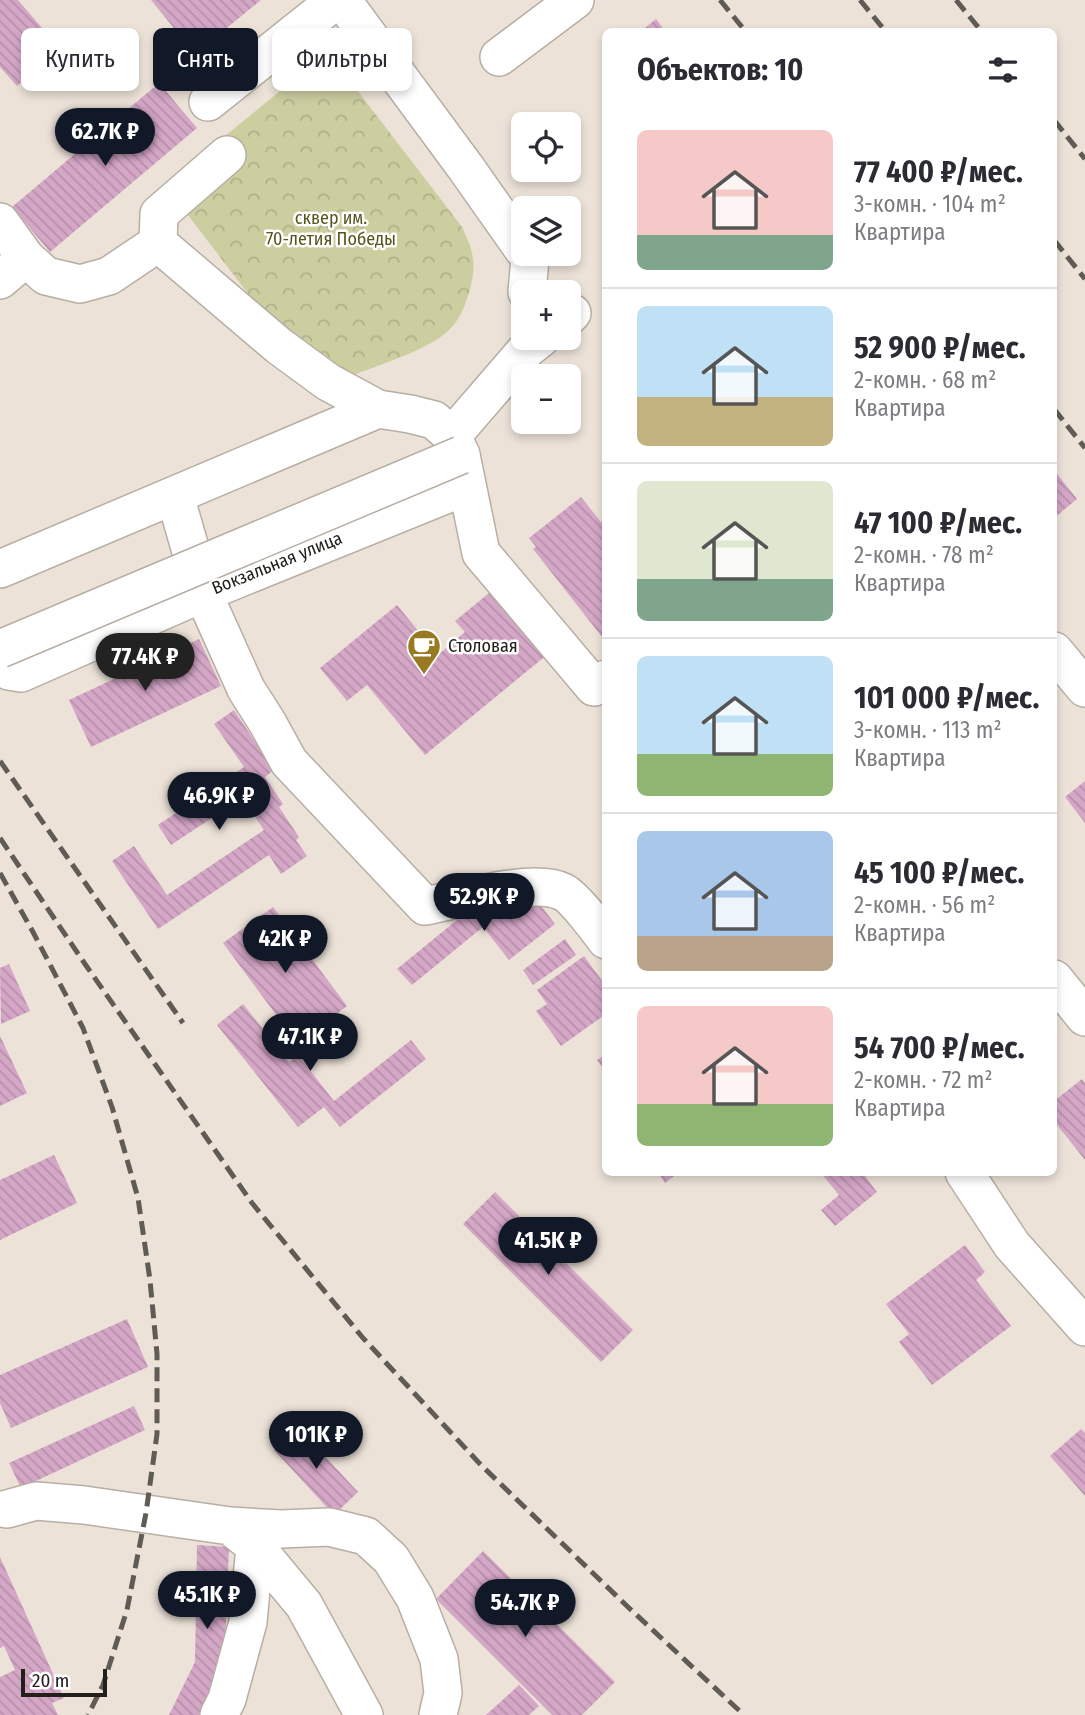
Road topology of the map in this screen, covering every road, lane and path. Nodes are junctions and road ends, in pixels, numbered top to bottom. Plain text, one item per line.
1 (336, 0) edge
2 (342, 0) edge
3 (575, 0) edge
4 (499, 57) dead end
5 (208, 102) dead end
6 (227, 155) dead end
7 (0, 222) edge
8 (511, 232) edge
9 (158, 243) junction
10 (13, 269) edge
11 (526, 350) edge
12 (378, 409) junction
13 (460, 459) junction
14 (175, 496) junction
15 (0, 569) edge
16 (203, 593) junction
17 (0, 649) edge
18 (1057, 655) edge
19 (0, 659) edge
20 (602, 681) edge
21 (1085, 688) edge
22 (602, 935) edge
23 (1057, 983) edge
24 (1085, 1017) edge
25 (967, 1176) edge
26 (1085, 1327) edge
27 (2, 1506) edge
28 (243, 1536) junction
29 (229, 1710) edge
30 (364, 1715) edge
31 (438, 1715) edge

1 - 5 street
2 - 8 street
3 - 4 street
6 - 9 street
7 - 10 street
9 - 10 street
9 - 12 street
11 - 13 street
12 - 13 street
12 - 14 street
13 - 16 street, Вокзальная улица
13 - 17 street, bridge
13 - 20 street
14 - 15 street
14 - 16 street
16 - 19 street
16 - 22 street, Вокзальная улица
18 - 21 street
23 - 24 street
25 - 26 street
27 - 28 street
28 - 29 street
28 - 30 street
28 - 31 street

